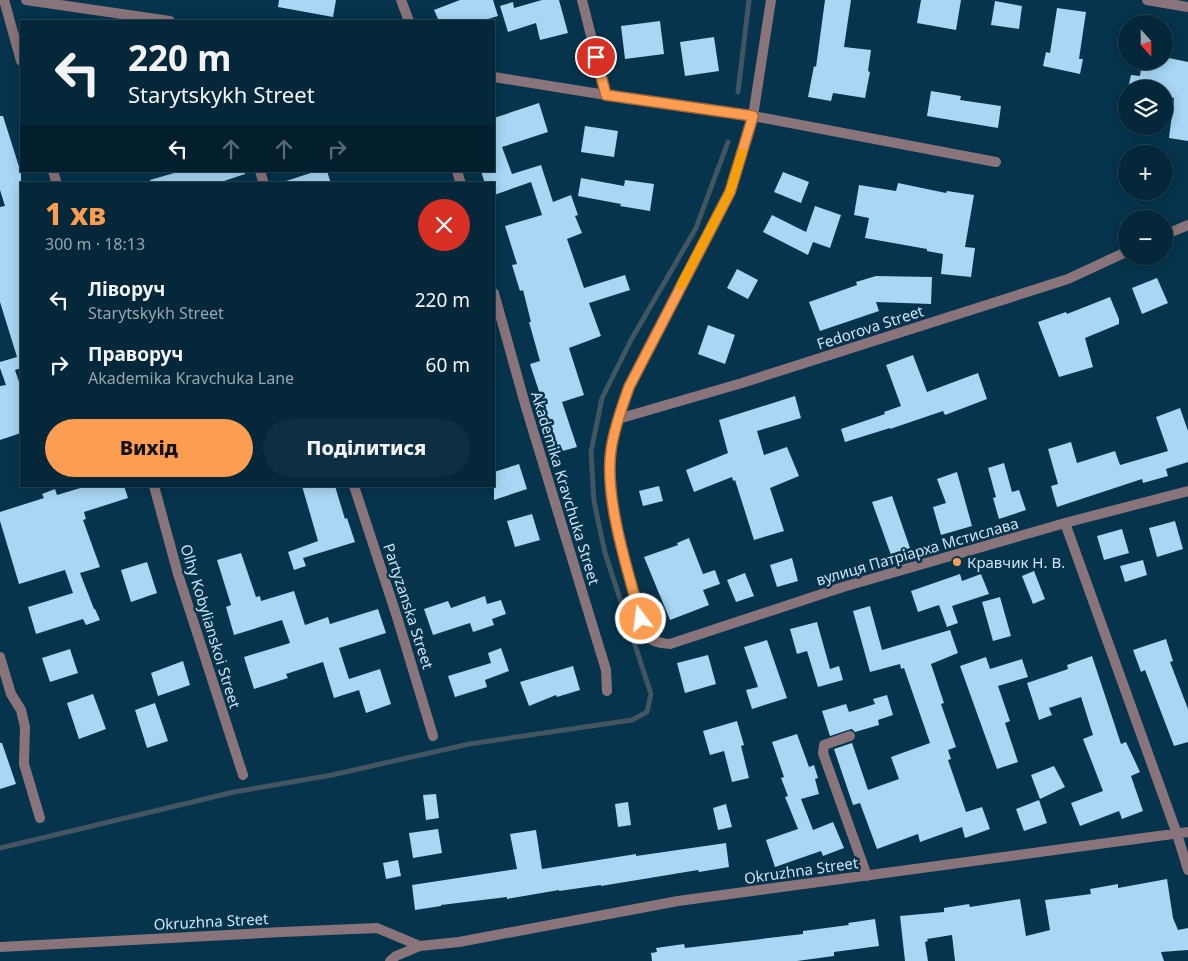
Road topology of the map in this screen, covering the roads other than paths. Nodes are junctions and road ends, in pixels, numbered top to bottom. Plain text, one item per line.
1 (4, 0) edge
2 (26, 0) edge
3 (401, 0) edge
4 (582, 0) edge
5 (771, 0) edge
6 (1147, 0) edge
7 (1188, 7) edge
8 (163, 20) edge
9 (409, 20) edge
10 (20, 57) edge
11 (495, 77) edge
12 (606, 95) junction
13 (753, 116) junction
14 (996, 162) dead end
15 (1188, 225) edge
16 (1173, 231) edge
17 (1118, 256) edge
18 (495, 297) edge
19 (618, 419) junction
20 (154, 487) edge
21 (354, 487) edge
22 (1188, 490) edge
23 (1065, 523) junction
24 (0, 657) edge
25 (607, 692) dead end
26 (433, 736) dead end
27 (850, 736) dead end
28 (243, 775) dead end
29 (40, 818) dead end
30 (1188, 832) edge
31 (1177, 834) junction
32 (1188, 870) edge
33 (867, 876) junction
34 (420, 946) junction
35 (0, 947) edge
36 (390, 961) edge

1 - 10 street
2 - 8 street
3 - 9 street
4 - 12 street
5 - 13 street
6 - 7 street
11 - 12 street
12 - 13 street
13 - 14 street
13 - 19 street
15 - 16 street
17 - 19 street, Fedorova Street
18 - 25 street, Akademika Kravchuka Street
19 - 23 street, вулиця Патріарха Мстислава
20 - 28 street, Olhy Kobylianskoi Street
21 - 26 street, Partyzanska Street
22 - 23 street, вулиця Патріарха Мстислава
23 - 31 street
24 - 29 street
27 - 33 street
30 - 31 street, Okruzhna Street
31 - 32 street
31 - 33 street, Okruzhna Street
33 - 34 street, Okruzhna Street
34 - 35 street, Okruzhna Street
34 - 36 street, Okruzhna Street

